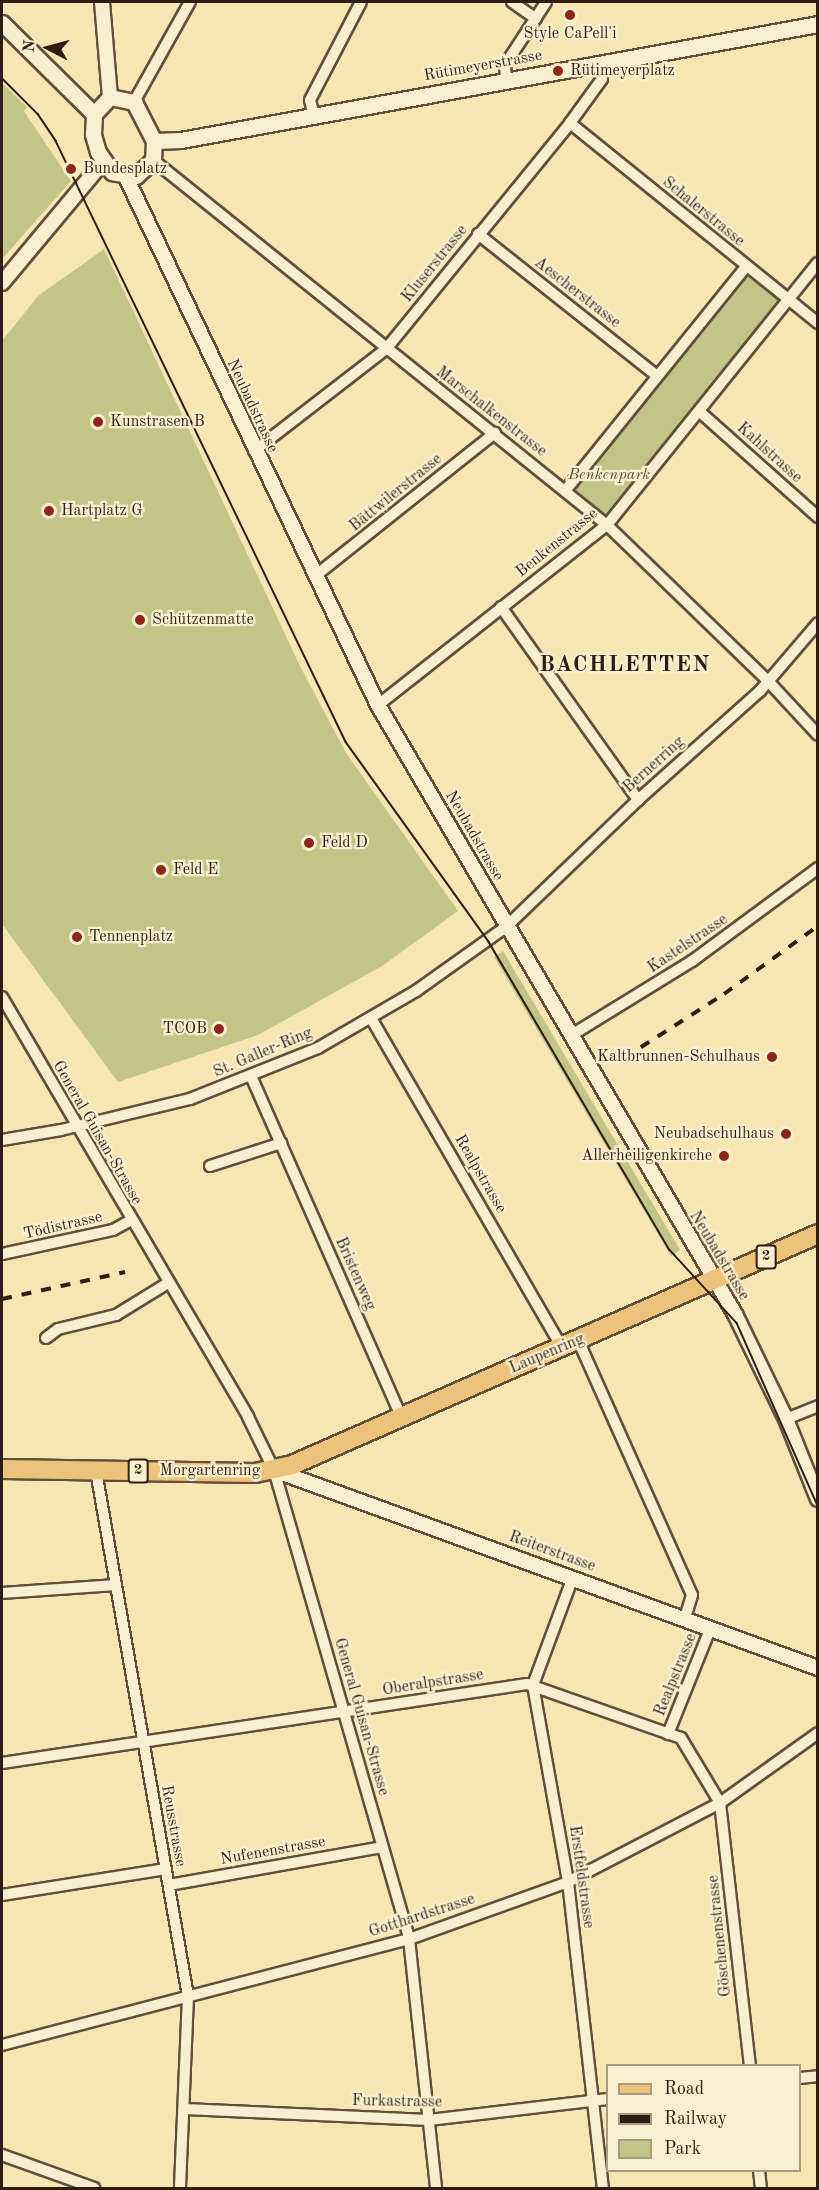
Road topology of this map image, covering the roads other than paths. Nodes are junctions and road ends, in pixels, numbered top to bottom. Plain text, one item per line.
1 (102, 2) edge
2 (190, 2) edge
3 (361, 2) edge
4 (512, 2) edge
5 (546, 2) edge
6 (536, 19) junction
7 (2, 23) edge
8 (818, 24) edge
9 (599, 64) junction
10 (506, 80) junction
11 (110, 97) junction
12 (134, 102) junction
13 (94, 114) junction
14 (314, 116) junction
15 (570, 123) junction
16 (154, 141) junction
17 (153, 160) junction
18 (102, 163) junction
19 (126, 177) junction
20 (478, 234) junction
21 (818, 263) edge
22 (746, 267) junction
23 (2, 283) edge
24 (788, 299) junction
25 (818, 323) edge
26 (386, 349) junction
27 (657, 376) junction
28 (700, 412) junction
29 (495, 433) junction
30 (254, 451) junction
31 (566, 491) junction
32 (818, 517) edge
33 (607, 525) junction
34 (315, 576) junction
35 (501, 607) junction
36 (818, 623) edge
37 (769, 682) junction
38 (378, 705) junction
39 (818, 735) edge
40 (638, 800) junction
41 (818, 868) edge
42 (507, 926) junction
43 (2, 997) edge
44 (371, 1018) junction
45 (570, 1036) junction
46 (251, 1076) junction
47 (75, 1127) junction
48 (2, 1140) edge
49 (280, 1143) junction
50 (210, 1166) dead end
51 (129, 1221) junction
52 (818, 1234) edge
53 (2, 1254) edge
54 (715, 1280) junction
55 (168, 1283) junction
56 (46, 1338) dead end
57 (570, 1344) junction
58 (818, 1406) edge
59 (402, 1418) junction
60 (786, 1419) junction
61 (2, 1469) edge
62 (274, 1470) junction
63 (96, 1471) junction
64 (818, 1499) edge
65 (573, 1577) junction
66 (115, 1586) junction
67 (2, 1593) edge
68 (685, 1618) junction
69 (711, 1628) junction
70 (818, 1668) edge
71 (533, 1685) junction
72 (345, 1712) junction
73 (818, 1733) edge
74 (668, 1734) junction
75 (143, 1743) junction
76 (2, 1763) edge
77 (720, 1803) junction
78 (382, 1847) junction
79 (166, 1869) junction
80 (568, 1882) junction
81 (169, 1885) junction
82 (2, 1895) edge
83 (409, 1940) junction
84 (188, 1996) junction
85 (2, 2045) edge
86 (750, 2064) edge
87 (818, 2076) edge
88 (801, 2078) edge
89 (606, 2099) edge
90 (594, 2101) junction
91 (185, 2109) junction
92 (429, 2120) junction
93 (2, 2155) edge
94 (759, 2172) edge
95 (94, 2188) edge
96 (180, 2188) edge
97 (436, 2188) edge
98 (603, 2188) edge
99 (761, 2188) edge

1 - 11 street
2 - 12 street
3 - 14 street
4 - 6 street
5 - 6 street
6 - 10 street
7 - 13 main road
8 - 9 main road, Rütimeyerstrasse
9 - 10 main road, Rütimeyerstrasse
9 - 15 street, Kluserstrasse
10 - 14 main road, Rütimeyerstrasse
11 - 12 main road
11 - 13 main road
12 - 16 main road
13 - 18 main road
14 - 16 main road, Rütimeyerstrasse
15 - 20 street, Kluserstrasse
15 - 22 street, Schalerstrasse
16 - 17 main road
17 - 19 main road
17 - 26 street, Marschalkenstrasse
18 - 19 main road
18 - 23 street
19 - 30 street, Neubadstrasse
20 - 26 street, Kluserstrasse
20 - 27 street, Aescherstrasse
21 - 24 street, Benkenstrasse
22 - 24 street, Schalerstrasse
22 - 27 street
24 - 25 street, Schalerstrasse
24 - 28 street, Benkenstrasse
26 - 29 street, Marschalkenstrasse
26 - 30 street, Kluserstrasse
27 - 31 street
28 - 32 street, Kahlstrasse
28 - 33 street, Benkenstrasse
29 - 31 street, Marschalkenstrasse
29 - 34 street, Bättwilerstrasse
30 - 34 street, Neubadstrasse
31 - 33 street, Marschalkenstrasse
33 - 35 street, Benkenstrasse
33 - 37 street, Marschalkenstrasse
34 - 38 street, Neubadstrasse
35 - 38 street, Benkenstrasse
35 - 40 street
36 - 37 street, Bernerring
37 - 39 street, Marschalkenstrasse
37 - 40 street, Bernerring
38 - 42 street, Neubadstrasse
40 - 42 street, Bernerring
41 - 45 street, Kastelstrasse
42 - 44 street, St. Galler-Ring
42 - 45 street, Neubadstrasse
43 - 47 street, General Guisan-Strasse
44 - 46 street, St. Galler-Ring
44 - 57 street, Realpstrasse
45 - 54 street, Neubadstrasse
46 - 47 street, St. Galler-Ring
46 - 49 street, Bristenweg
47 - 48 street, St. Galler-Ring
47 - 51 street, General Guisan-Strasse
49 - 50 street
49 - 59 street, Bristenweg
51 - 53 street, Tödistrasse
51 - 55 street, General Guisan-Strasse
52 - 54 main road, Laupenring / 2
54 - 57 main road, Laupenring / 2
54 - 60 street, Neubadstrasse
55 - 56 street
55 - 62 street, General Guisan-Strasse
57 - 59 main road, Laupenring / 2
57 - 68 street, Realpstrasse
58 - 60 street
59 - 62 main road, Laupenring / 2
60 - 64 street, Neubadstrasse
61 - 63 main road, Morgartenring / 2
62 - 63 main road, Morgartenring / 2
62 - 65 street, Reiterstrasse
62 - 72 street, General Guisan-Strasse
63 - 66 street, Reusstrasse
65 - 68 street, Reiterstrasse
65 - 71 street
66 - 67 street
66 - 75 street, Reusstrasse
68 - 69 street, Reiterstrasse
69 - 70 street, Reiterstrasse
69 - 74 street, Realpstrasse
71 - 72 street, Oberalpstrasse
71 - 74 street, Oberalpstrasse
71 - 80 street, Erstfeldstrasse
72 - 75 street, Oberalpstrasse
72 - 78 street, General Guisan-Strasse
73 - 77 street, Gotthardstrasse
74 - 77 street, Oberalpstrasse
75 - 76 street, Oberalpstrasse
75 - 79 street, Reusstrasse
77 - 80 street, Gotthardstrasse
77 - 86 street, Göschenenstrasse
78 - 81 street, Nufenenstrasse
78 - 83 street, General Guisan-Strasse
79 - 81 street, Reusstrasse
79 - 82 street
80 - 83 street, Gotthardstrasse
80 - 90 street, Erstfeldstrasse
81 - 84 street, Reusstrasse
83 - 84 street, Gotthardstrasse
83 - 92 street, General Guisan-Strasse
84 - 85 street, Gotthardstrasse
84 - 91 street, Reusstrasse
87 - 88 street
89 - 90 street, Furkastrasse
90 - 92 street, Furkastrasse
90 - 98 street, Erstfeldstrasse
91 - 92 street, Furkastrasse
91 - 96 street, Reusstrasse
92 - 97 street, General Guisan-Strasse
93 - 95 street
94 - 99 street

